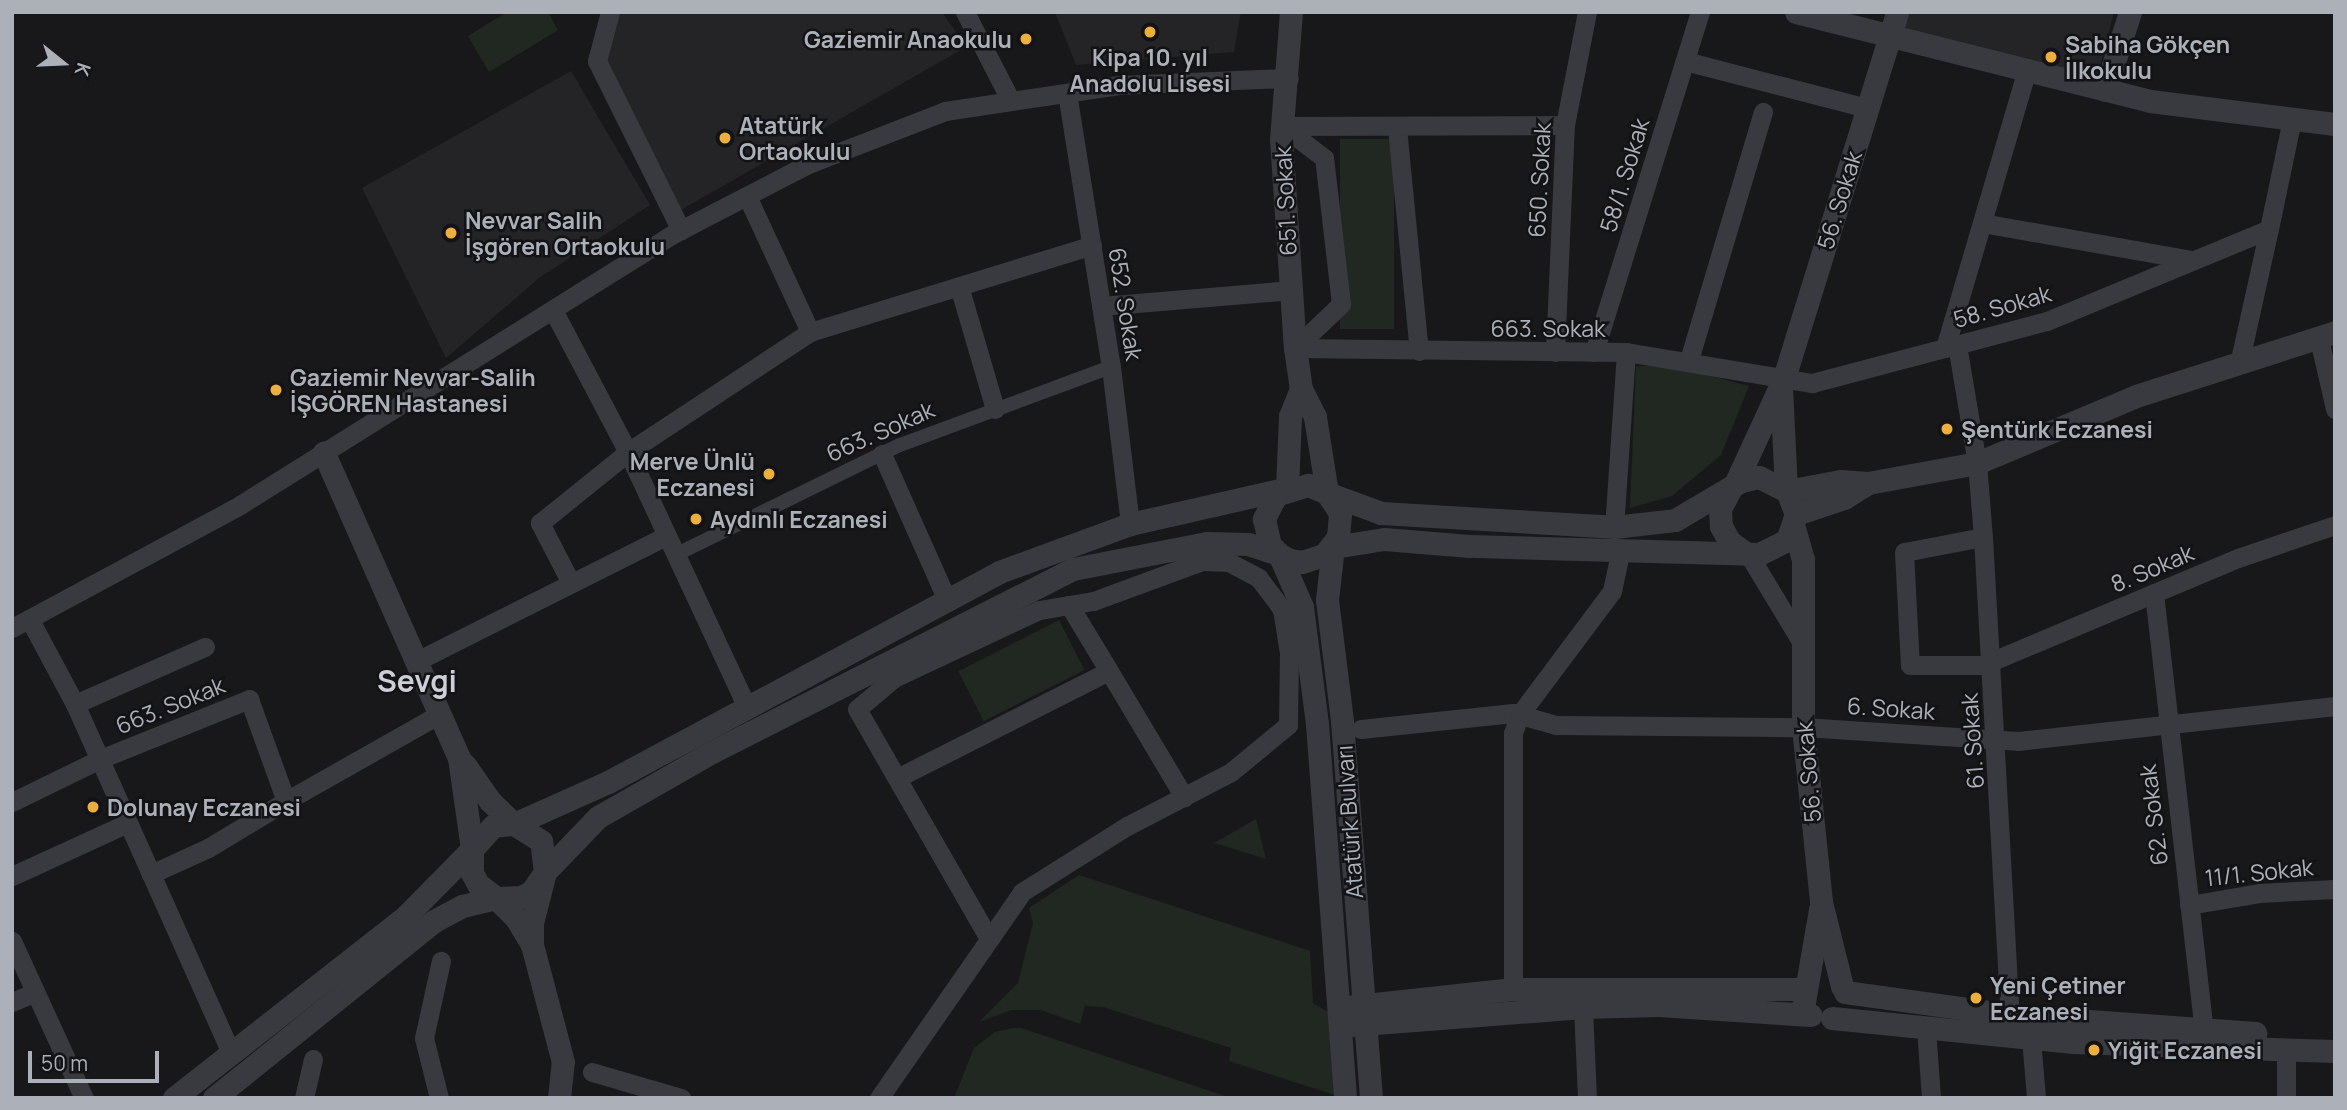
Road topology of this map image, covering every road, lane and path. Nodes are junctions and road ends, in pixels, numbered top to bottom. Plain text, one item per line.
1 (610, 12) edge
2 (965, 12) edge
3 (1291, 12) edge
4 (1587, 12) edge
5 (1700, 12) edge
6 (1796, 12) edge
7 (1897, 12) edge
8 (2130, 12) edge
9 (1889, 36) junction
10 (1685, 61) junction
11 (2026, 70) junction
12 (1289, 78) junction
13 (2105, 90) junction
14 (1067, 93) junction
15 (1011, 101) junction
16 (1867, 108) junction
17 (1763, 112) dead end
18 (2292, 119) junction
19 (2335, 124) edge
20 (1565, 125) junction
21 (1282, 126) junction
22 (1397, 128) junction
23 (747, 196) junction
24 (1982, 223) junction
25 (2269, 229) junction
26 (681, 230) junction
27 (1092, 245) junction
28 (2193, 260) junction
29 (959, 286) junction
30 (1291, 290) junction
31 (1101, 306) junction
32 (553, 310) junction
33 (810, 332) junction
34 (2327, 335) edge
35 (1951, 346) junction
36 (1295, 348) junction
37 (1419, 351) junction
38 (1555, 352) junction
39 (1594, 352) junction
40 (1626, 352) junction
41 (1689, 360) junction
42 (2239, 364) junction
43 (1111, 367) junction
44 (1782, 383) junction
45 (1301, 389) junction
46 (2335, 409) edge
47 (995, 410) junction
48 (628, 452) junction
49 (324, 453) junction
50 (882, 454) junction
51 (1978, 463) junction
52 (1868, 483) junction
53 (1733, 486) junction
54 (1287, 488) junction
55 (1786, 490) junction
56 (1327, 493) junction
57 (1795, 521) junction
58 (1130, 524) junction
59 (2335, 525) edge
60 (1614, 527) junction
61 (666, 536) junction
62 (1983, 537) junction
63 (1332, 547) junction
64 (1620, 552) junction
65 (1745, 552) junction
66 (1279, 554) junction
67 (675, 555) junction
68 (571, 583) junction
69 (2154, 593) junction
70 (947, 600) junction
71 (1069, 605) junction
72 (22, 625) edge
73 (1801, 641) junction
74 (205, 647) dead end
75 (417, 661) junction
76 (1990, 662) junction
77 (1109, 671) junction
78 (845, 687) junction
79 (75, 704) junction
80 (2335, 706) edge
81 (747, 707) junction
82 (858, 709) junction
83 (440, 714) junction
84 (1520, 714) junction
85 (2167, 726) junction
86 (1803, 727) junction
87 (1362, 729) dead end
88 (1997, 739) junction
89 (459, 758) junction
90 (100, 759) junction
91 (897, 778) junction
92 (1184, 797) junction
93 (286, 800) junction
94 (12, 802) edge
95 (128, 823) junction
96 (514, 824) junction
97 (472, 849) junction
98 (545, 872) junction
99 (151, 874) junction
100 (12, 876) edge
101 (2335, 889) edge
102 (496, 898) junction
103 (1821, 902) junction
104 (2189, 905) junction
105 (989, 939) junction
106 (12, 941) edge
107 (532, 945) junction
108 (440, 961) dead end
109 (1806, 986) junction
110 (1513, 989) junction
111 (1844, 989) junction
112 (35, 992) junction
113 (12, 1002) edge
114 (1584, 1007) junction
115 (1363, 1015) junction
116 (2010, 1015) junction
117 (1822, 1016) junction
118 (1338, 1017) junction
119 (1926, 1028) junction
120 (2204, 1030) junction
121 (2335, 1036) edge
122 (2031, 1038) junction
123 (2286, 1050) junction
124 (230, 1051) junction
125 (2335, 1051) edge
126 (313, 1059) dead end
127 (592, 1072) dead end
128 (84, 1098) edge
129 (174, 1098) edge
130 (214, 1098) edge
131 (303, 1098) edge
132 (439, 1098) edge
133 (559, 1098) edge
134 (681, 1098) edge
135 (879, 1098) edge
136 (1345, 1098) edge
137 (1371, 1098) edge
138 (1587, 1098) edge
139 (1931, 1098) edge
140 (2036, 1098) edge
141 (2286, 1098) edge

1 - 26 street
2 - 15 street
3 - 12 street, 651. Sokak
4 - 20 street, 650. Sokak
5 - 10 street, 58/1. Sokak
6 - 9 street
7 - 9 street, 56. Sokak
8 - 13 street
9 - 11 street
9 - 16 street, 56. Sokak
10 - 16 street
10 - 39 street, 58/1. Sokak
11 - 13 street
11 - 24 street
12 - 14 street
12 - 21 street, 651. Sokak
13 - 18 street
14 - 15 street
14 - 27 street, 652. Sokak
15 - 23 street
16 - 44 street, 56. Sokak
17 - 41 street
18 - 19 street
18 - 25 street
20 - 22 street
20 - 38 street, 650. Sokak
21 - 22 street
21 - 30 street, 651. Sokak
21 - 36 street
22 - 37 street
23 - 26 street
23 - 33 street
24 - 28 street
24 - 35 street
25 - 28 street, 58. Sokak
25 - 42 street
26 - 32 street
27 - 29 street
27 - 31 street, 652. Sokak
28 - 35 street, 58. Sokak
29 - 33 street
29 - 47 street
30 - 31 street
30 - 36 street, 651. Sokak
31 - 43 street, 652. Sokak
32 - 48 street
32 - 49 street
33 - 48 street
34 - 42 street
34 - 46 street
35 - 44 street, 58. Sokak
35 - 51 street, 61. Sokak
36 - 37 street, 663. Sokak
36 - 45 street, 651. Sokak
37 - 38 street, 663. Sokak
38 - 39 street, 663. Sokak
39 - 40 street, 663. Sokak
40 - 41 street, 58. Sokak
40 - 60 street, 663. Sokak
41 - 44 street, 58. Sokak
42 - 51 street
43 - 47 street, 663. Sokak
43 - 58 street, 652. Sokak
44 - 53 street, 56. Sokak
44 - 55 street, 56. Sokak
45 - 54 street
45 - 56 street, Atatürk Bulvarı
47 - 50 street, 663. Sokak
48 - 61 street
48 - 68 street
49 - 72 street
49 - 75 street
50 - 67 street, 663. Sokak
50 - 70 street
51 - 52 street
51 - 62 street, 61. Sokak
52 - 55 street
52 - 57 street
53 - 55 street
53 - 60 street
53 - 65 street
54 - 56 street
54 - 58 street
54 - 66 street, Atatürk Bulvarı
55 - 57 street
56 - 60 street
56 - 63 street, Atatürk Bulvarı
57 - 65 street
57 - 73 street, 56. Sokak
58 - 70 street
59 - 69 street, 8. Sokak
61 - 67 street
61 - 68 street
62 - 76 street, 61. Sokak
62 - 76 street
63 - 64 street
63 - 66 street
63 - 115 street, Atatürk Bulvarı
64 - 65 street
64 - 84 street
65 - 73 street, 56. Sokak
66 - 78 street
66 - 118 street, Atatürk Bulvarı
67 - 81 street
68 - 75 street
69 - 76 street, 8. Sokak
69 - 85 street, 62. Sokak
70 - 81 street
71 - 77 street
71 - 82 street
71 - 92 street
72 - 79 street
73 - 86 street, 56. Sokak
74 - 79 street
75 - 83 street
76 - 88 street, 61. Sokak
77 - 91 street
77 - 92 street
78 - 82 street
78 - 98 street
79 - 90 street
80 - 85 street, 6. Sokak
81 - 96 street
82 - 91 street
83 - 89 street
83 - 93 street
84 - 86 street, 6. Sokak
84 - 87 street, 6. Sokak
84 - 110 street
85 - 88 street, 6. Sokak
85 - 104 street, 62. Sokak
86 - 88 street, 6. Sokak
86 - 103 street, 56. Sokak
88 - 116 street, 61. Sokak
89 - 96 street
89 - 97 street
90 - 93 street, 663. Sokak
90 - 94 street, 663. Sokak
90 - 95 street
91 - 105 street
92 - 105 street
93 - 99 street
95 - 99 street
95 - 100 street
96 - 97 street
96 - 98 street
97 - 102 street
97 - 124 street
98 - 102 street
98 - 107 street
99 - 124 street
101 - 104 street, 11/1. Sokak
102 - 107 street
102 - 130 street
103 - 109 street
103 - 111 street
104 - 120 street, 62. Sokak
105 - 135 street
106 - 112 street
107 - 133 street
108 - 132 street
109 - 110 street
109 - 111 street
109 - 117 street
110 - 115 street
111 - 116 street
111 - 117 street
112 - 113 street
112 - 128 street
114 - 115 street
114 - 117 street
114 - 138 street
115 - 118 street
115 - 137 street, Atatürk Bulvarı
116 - 120 street
117 - 119 street
118 - 136 street, Atatürk Bulvarı
119 - 122 street
119 - 139 street
120 - 121 street
122 - 123 street
122 - 140 street
123 - 125 street
123 - 141 street
124 - 129 street
126 - 131 street
127 - 134 street

